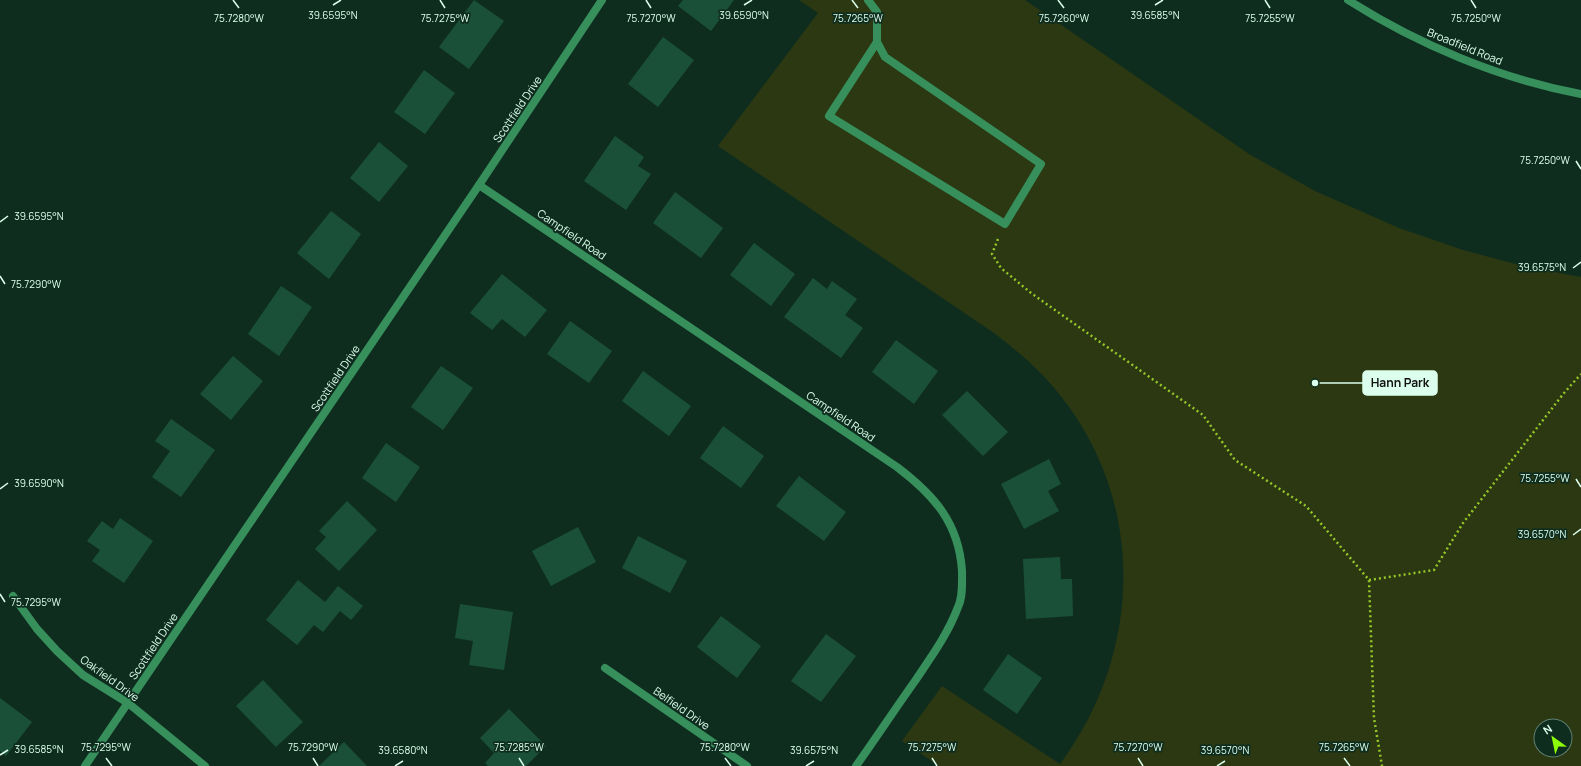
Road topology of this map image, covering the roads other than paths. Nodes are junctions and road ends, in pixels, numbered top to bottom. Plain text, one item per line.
1 (602, 0) edge
2 (868, 0) edge
3 (1348, 0) edge
4 (877, 42) junction
5 (1581, 94) edge
6 (480, 185) junction
7 (13, 596) dead end
8 (604, 668) dead end
9 (128, 703) junction
10 (85, 766) edge
11 (205, 766) edge
12 (747, 766) edge
13 (856, 766) edge

1 - 6 street, Scottfield Drive
2 - 4 street
3 - 5 street, Broadfield Road
4 - 4 street
6 - 9 street, Scottfield Drive
6 - 13 street, Campfield Road
7 - 9 street, Oakfield Drive
8 - 12 street, Belfield Drive
9 - 10 street, Scottfield Drive
9 - 11 street, Oakfield Drive

